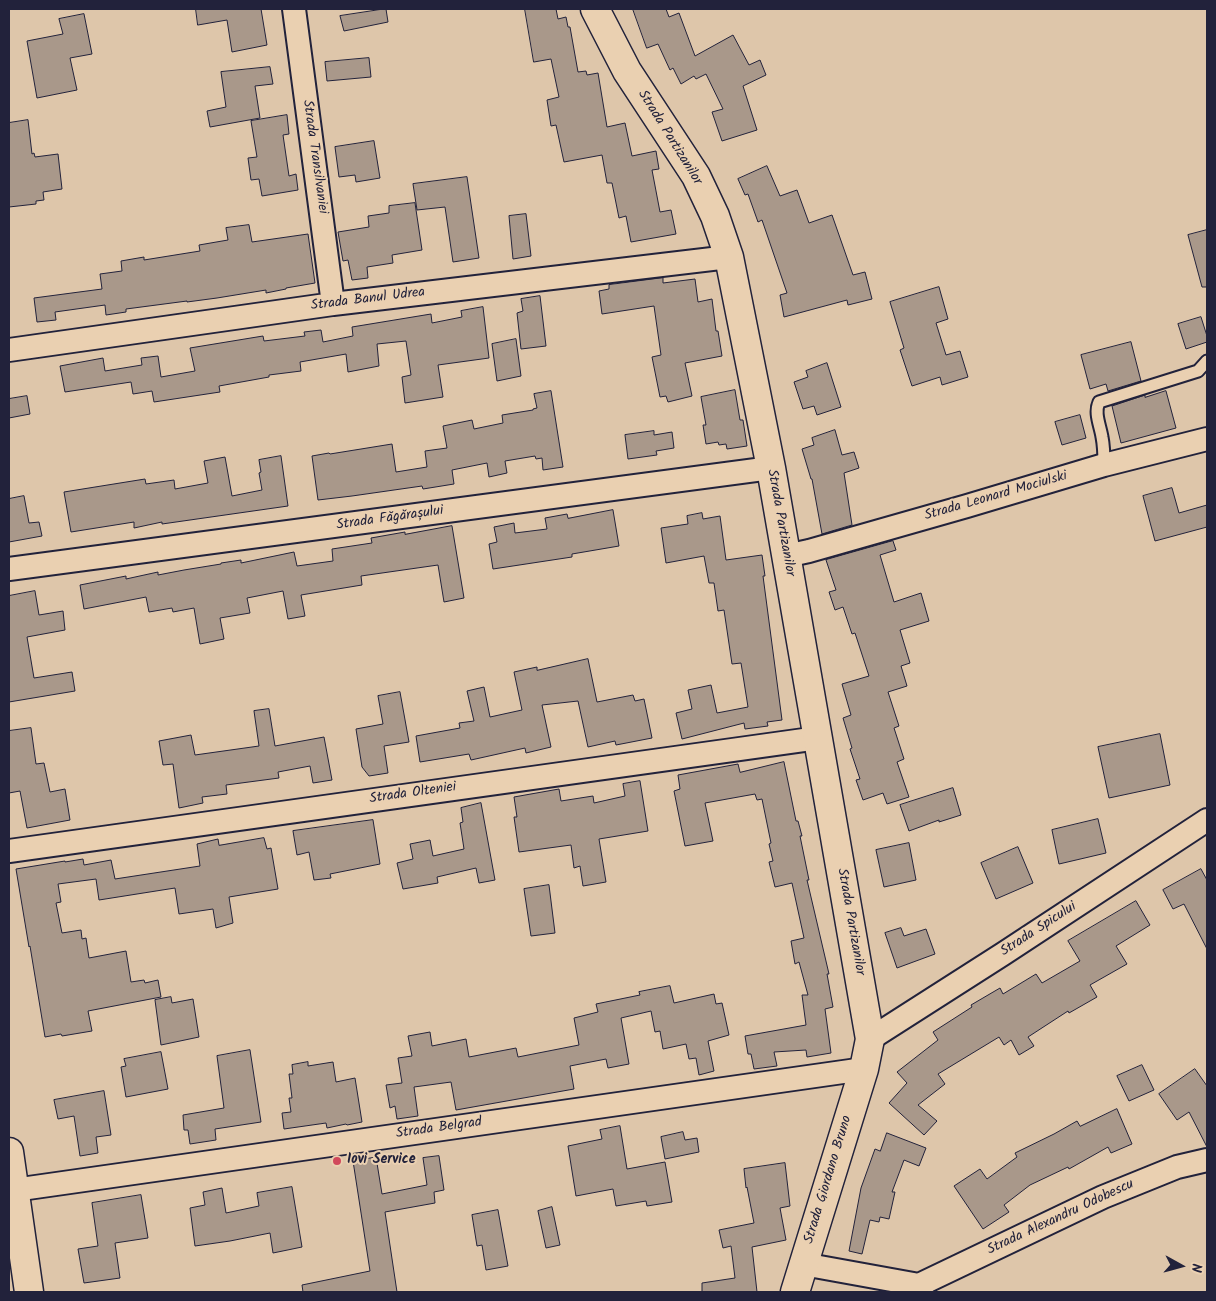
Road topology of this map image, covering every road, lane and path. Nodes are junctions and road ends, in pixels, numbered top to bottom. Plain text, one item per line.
1 (294, 9) edge
2 (595, 9) edge
3 (729, 257) junction
4 (333, 304) junction
5 (9, 350) edge
6 (1207, 361) edge
7 (1207, 439) edge
8 (1104, 465) junction
9 (771, 468) junction
10 (786, 556) junction
11 (9, 569) edge
12 (818, 738) junction
13 (1207, 820) edge
14 (9, 851) edge
15 (870, 1039) junction
16 (864, 1069) junction
17 (9, 1152) edge
18 (1207, 1160) edge
19 (13, 1202) edge
20 (804, 1264) junction
21 (920, 1289) edge
22 (29, 1292) edge
23 (795, 1292) edge

1 - 4 street, Strada Transilvaniei
2 - 3 street, Strada Partizanilor
3 - 4 street, Strada Banul Udrea
3 - 9 street, Strada Partizanilor
4 - 5 street, Strada Banul Udrea
6 - 8 lane
7 - 8 street, Strada Leonard Mociulski
8 - 10 street, Strada Leonard Mociulski
9 - 10 street, Strada Partizanilor
9 - 11 street, Strada Făgărașului
10 - 12 street, Strada Partizanilor
12 - 14 street, Strada Olteniei
12 - 15 street, Strada Partizanilor
13 - 15 street, Strada Spicului
15 - 16 street, Strada Partizanilor
16 - 19 street, Strada Belgrad
16 - 20 street, Strada Giordano Bruno
17 - 19 street
18 - 21 street, Strada Alexandru Odobescu
19 - 22 street
20 - 21 street
20 - 23 street, Strada Giordano Bruno

